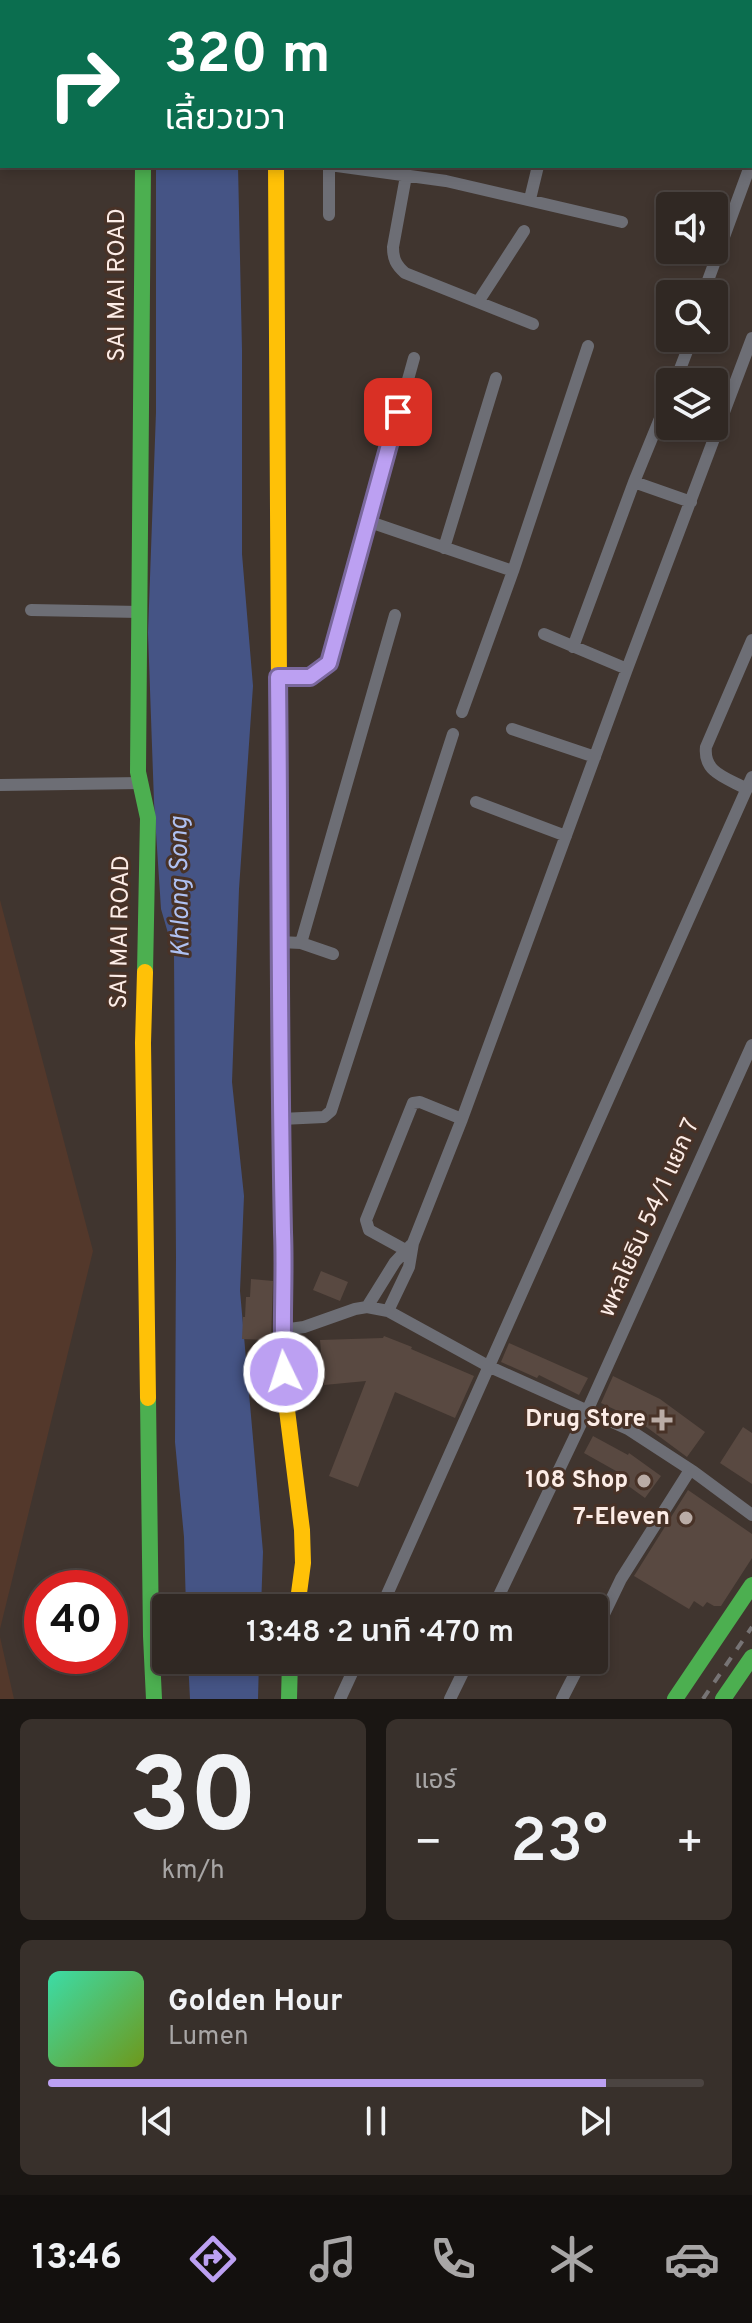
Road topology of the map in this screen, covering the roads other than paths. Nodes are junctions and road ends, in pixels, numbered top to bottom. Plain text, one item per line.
1 (143, 168) edge
2 (276, 168) edge
3 (329, 168) edge
4 (351, 168) edge
5 (449, 168) edge
6 (538, 168) edge
7 (749, 168) edge
8 (406, 176) junction
9 (446, 181) junction
10 (530, 199) junction
11 (329, 215) dead end
12 (622, 222) dead end
13 (524, 231) dead end
14 (708, 280) edge
15 (478, 302) junction
16 (533, 324) dead end
17 (752, 338) edge
18 (588, 346) dead end
19 (414, 358) dead end
20 (496, 378) dead end
21 (656, 428) edge
22 (634, 482) junction
23 (691, 502) junction
24 (367, 521) junction
25 (444, 548) junction
26 (513, 571) junction
27 (31, 610) dead end
28 (140, 612) junction
29 (395, 615) dead end
30 (544, 634) dead end
31 (752, 640) edge
32 (573, 647) junction
33 (627, 669) junction
34 (278, 677) junction
35 (462, 712) dead end
36 (512, 729) dead end
37 (453, 734) dead end
38 (595, 757) junction
39 (141, 783) junction
40 (749, 783) edge
41 (0, 785) edge
42 (476, 802) dead end
43 (566, 836) junction
44 (280, 942) junction
45 (301, 943) junction
46 (333, 954) dead end
47 (752, 1045) edge
48 (281, 1119) junction
49 (462, 1119) junction
50 (410, 1249) junction
51 (367, 1307) junction
52 (388, 1311) junction
53 (282, 1330) junction
54 (490, 1367) junction
55 (588, 1409) junction
56 (690, 1470) junction
57 (752, 1515) edge
58 (752, 1585) edge
59 (299, 1594) edge
60 (387, 1594) edge
61 (500, 1594) edge
62 (608, 1606) edge
63 (752, 1657) edge
64 (290, 1674) edge
65 (352, 1674) edge
66 (462, 1674) edge
67 (575, 1674) edge
68 (154, 1699) edge
69 (289, 1699) edge
70 (340, 1699) edge
71 (450, 1699) edge
72 (562, 1699) edge
73 (675, 1699) edge
74 (723, 1699) edge

1 - 28 street, SAI MAI ROAD
2 - 34 street
3 - 11 street
4 - 8 street
5 - 9 street
6 - 10 street
7 - 14 street
8 - 9 street
8 - 15 street
9 - 10 street
10 - 12 street
13 - 15 street
15 - 16 street
17 - 23 street
18 - 26 street
19 - 24 street
20 - 25 street
21 - 22 street
22 - 23 street
22 - 32 street
23 - 33 street
24 - 25 street
24 - 34 street
25 - 26 street
26 - 35 street
27 - 28 street
28 - 39 street, SAI MAI ROAD
29 - 45 street
30 - 32 street
31 - 40 street
32 - 33 street
33 - 38 street
34 - 44 street
36 - 38 street
37 - 48 street
38 - 43 street
39 - 41 street
39 - 68 street, SAI MAI ROAD
40 - 54 street
42 - 43 street
43 - 49 street
44 - 45 street
44 - 48 street
45 - 46 street
47 - 55 street, พหลโยธิน 54/1 แยก 7
48 - 53 street
49 - 50 street
49 - 50 street
50 - 51 street
50 - 52 street
51 - 52 street
51 - 53 street
52 - 54 street
53 - 59 street
54 - 55 street
54 - 60 street
55 - 56 street
55 - 61 street, พหลโยธิน 54/1 แยก 7
56 - 57 street
56 - 62 street
58 - 73 street
63 - 74 street
64 - 69 street
65 - 70 street
66 - 71 street
67 - 72 street

